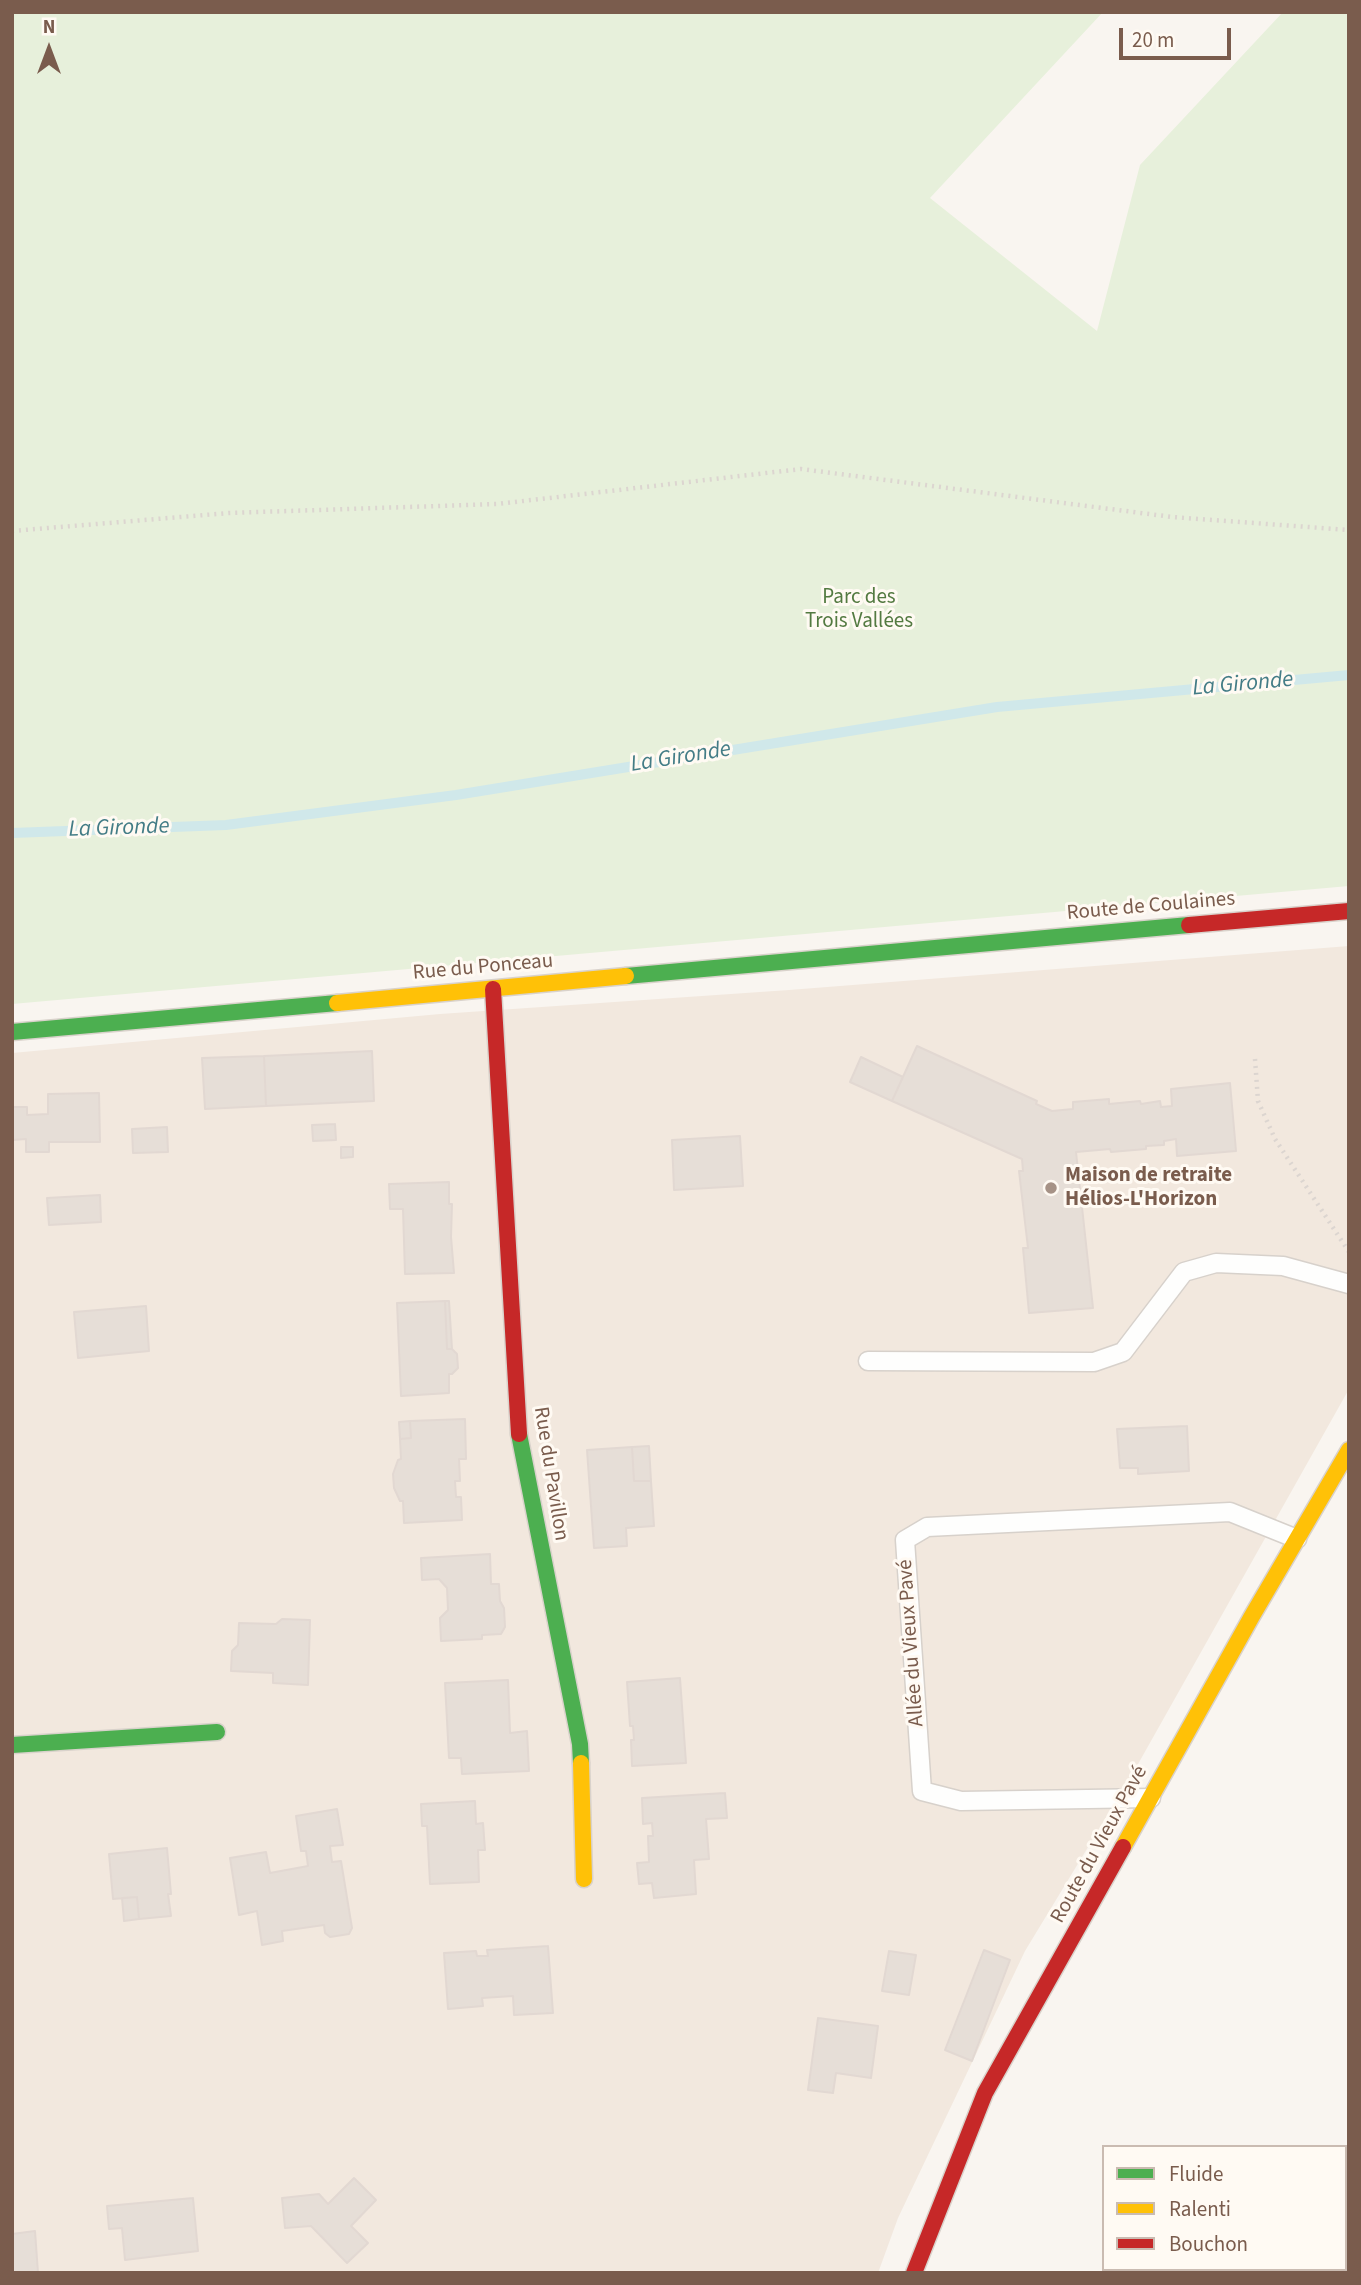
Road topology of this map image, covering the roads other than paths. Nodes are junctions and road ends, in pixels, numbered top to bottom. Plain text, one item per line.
1 (1349, 911) edge
2 (958, 946) joint
3 (493, 989) junction
4 (12, 1032) edge
5 (1349, 1284) edge
6 (868, 1361) dead end
7 (1349, 1450) edge
8 (1297, 1539) junction
9 (217, 1732) dead end
10 (12, 1745) edge
11 (1151, 1798) junction
12 (584, 1879) dead end
13 (914, 2273) edge

1 - 2 street, Route de Coulaines
2 - 3 street, Rue du Ponceau
3 - 4 street, Rue du Ponceau
3 - 12 street, Rue du Pavillon
5 - 6 lane
7 - 8 street, Route du Vieux Pavé
8 - 11 street, Route du Vieux Pavé
8 - 11 lane, Allée du Vieux Pavé
9 - 10 street
11 - 13 street, Route du Vieux Pavé

